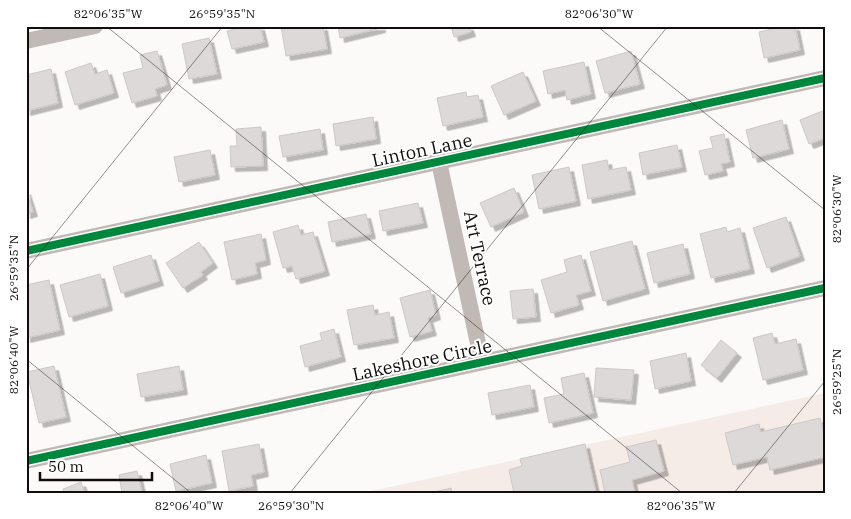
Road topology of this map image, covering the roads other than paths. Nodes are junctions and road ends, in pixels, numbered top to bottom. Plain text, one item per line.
1 (95, 26) edge
2 (26, 41) edge
3 (825, 78) edge
4 (439, 162) junction
5 (26, 251) edge
6 (825, 288) edge
7 (482, 362) junction
8 (26, 461) edge

1 - 2 street
3 - 4 street, Linton Lane
4 - 5 street, Linton Lane
4 - 7 street, Art Terrace
6 - 7 street, Lakeshore Circle
7 - 8 street, Lakeshore Circle

